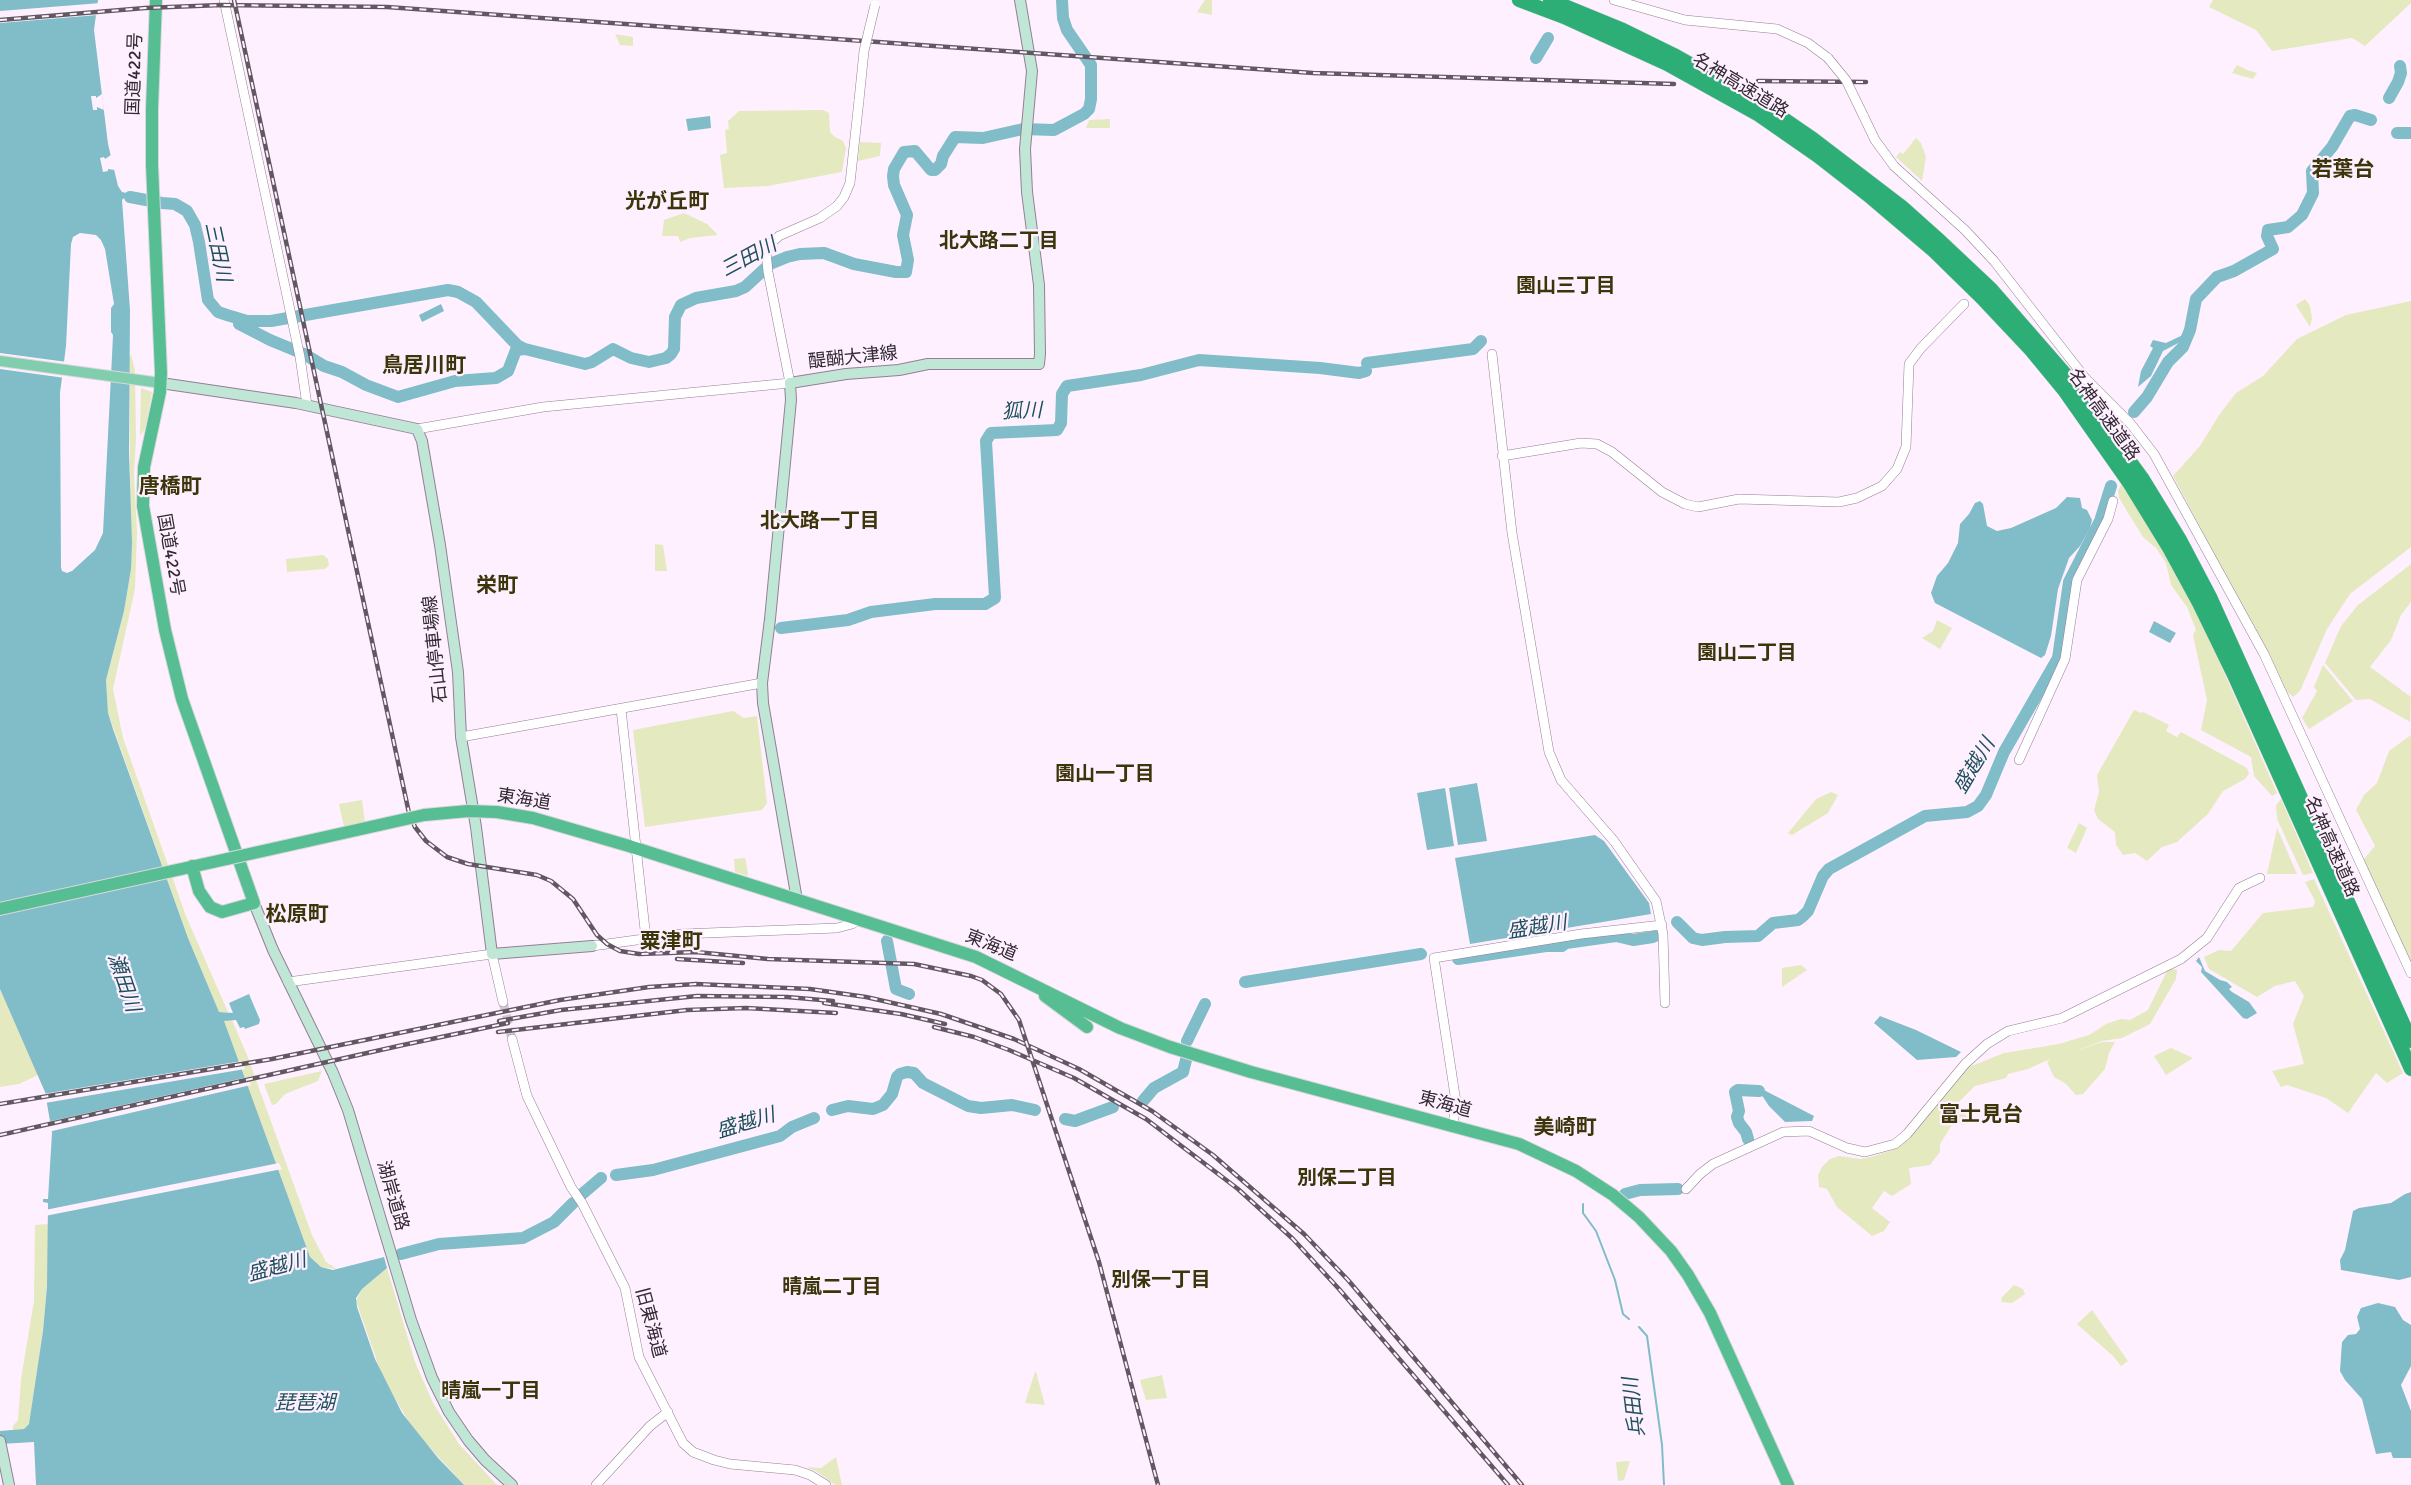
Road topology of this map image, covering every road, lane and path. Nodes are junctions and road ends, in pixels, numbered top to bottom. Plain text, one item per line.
1 (156, 0) edge
2 (224, 0) edge
3 (1020, 0) edge
4 (1519, 0) edge
5 (1550, 0) edge
6 (1614, 0) edge
7 (876, 3) edge
8 (1964, 304) dead end
9 (1492, 354) dead end
10 (0, 361) edge
11 (155, 382) junction
12 (790, 383) junction
13 (307, 405) junction
14 (417, 429) junction
15 (1502, 456) junction
16 (2113, 501) dead end
17 (762, 683) junction
18 (621, 709) junction
19 (461, 737) junction
20 (2019, 760) dead end
21 (633, 847) junction
22 (192, 866) junction
23 (2260, 878) dead end
24 (797, 900) junction
25 (254, 903) junction
26 (0, 909) edge
27 (859, 919) junction
28 (1662, 925) junction
29 (646, 939) junction
30 (592, 946) joint
31 (492, 954) junction
32 (2411, 973) edge
33 (288, 982) junction
34 (1034, 985) junction
35 (503, 1002) tunnel mouth
36 (1070, 1003) junction
37 (1665, 1003) dead end
38 (1093, 1014) junction
39 (1087, 1028) junction
40 (512, 1039) tunnel mouth
41 (2411, 1041) edge
42 (2411, 1069) edge
43 (1453, 1126) junction
44 (1686, 1189) dead end
45 (668, 1412) junction
46 (1, 1444) edge
47 (9, 1485) edge
48 (512, 1485) edge
49 (596, 1485) edge
50 (826, 1485) edge
51 (1788, 1485) edge

1 - 11 highway, 国道422号
2 - 13 street
3 - 12 main road, 醍醐大津線
4 - 42 highway, 名神高速道路
5 - 41 highway, 名神高速道路
6 - 32 street, bridge
7 - 12 street, bridge
8 - 15 street
9 - 15 street
10 - 11 main road
11 - 13 main road
11 - 25 highway, 国道422号
12 - 14 street
12 - 17 main road, 醍醐大津線
13 - 14 main road
14 - 19 main road, 石山停車場線
15 - 28 street
16 - 20 street
17 - 18 street
17 - 24 main road, 醍醐大津線
18 - 19 street
18 - 21 street
19 - 31 main road, 石山停車場線
21 - 22 highway, 東海道, bridge
21 - 24 highway, 東海道
21 - 29 street
22 - 25 highway
22 - 26 highway, 東海道
23 - 44 street
24 - 27 highway, 東海道
25 - 33 main road, 湖岸道路
27 - 29 street
27 - 34 highway, 東海道
28 - 37 street
28 - 43 street
29 - 30 street
30 - 31 main road
31 - 33 street
31 - 35 street
33 - 48 main road, 湖岸道路
34 - 36 highway, 東海道
34 - 39 highway
36 - 38 highway, 東海道
36 - 39 highway
38 - 39 highway
38 - 43 highway, 東海道
40 - 45 street, 旧東海道
43 - 51 highway, 東海道
45 - 49 street
45 - 50 street, 旧東海道
46 - 47 main road

